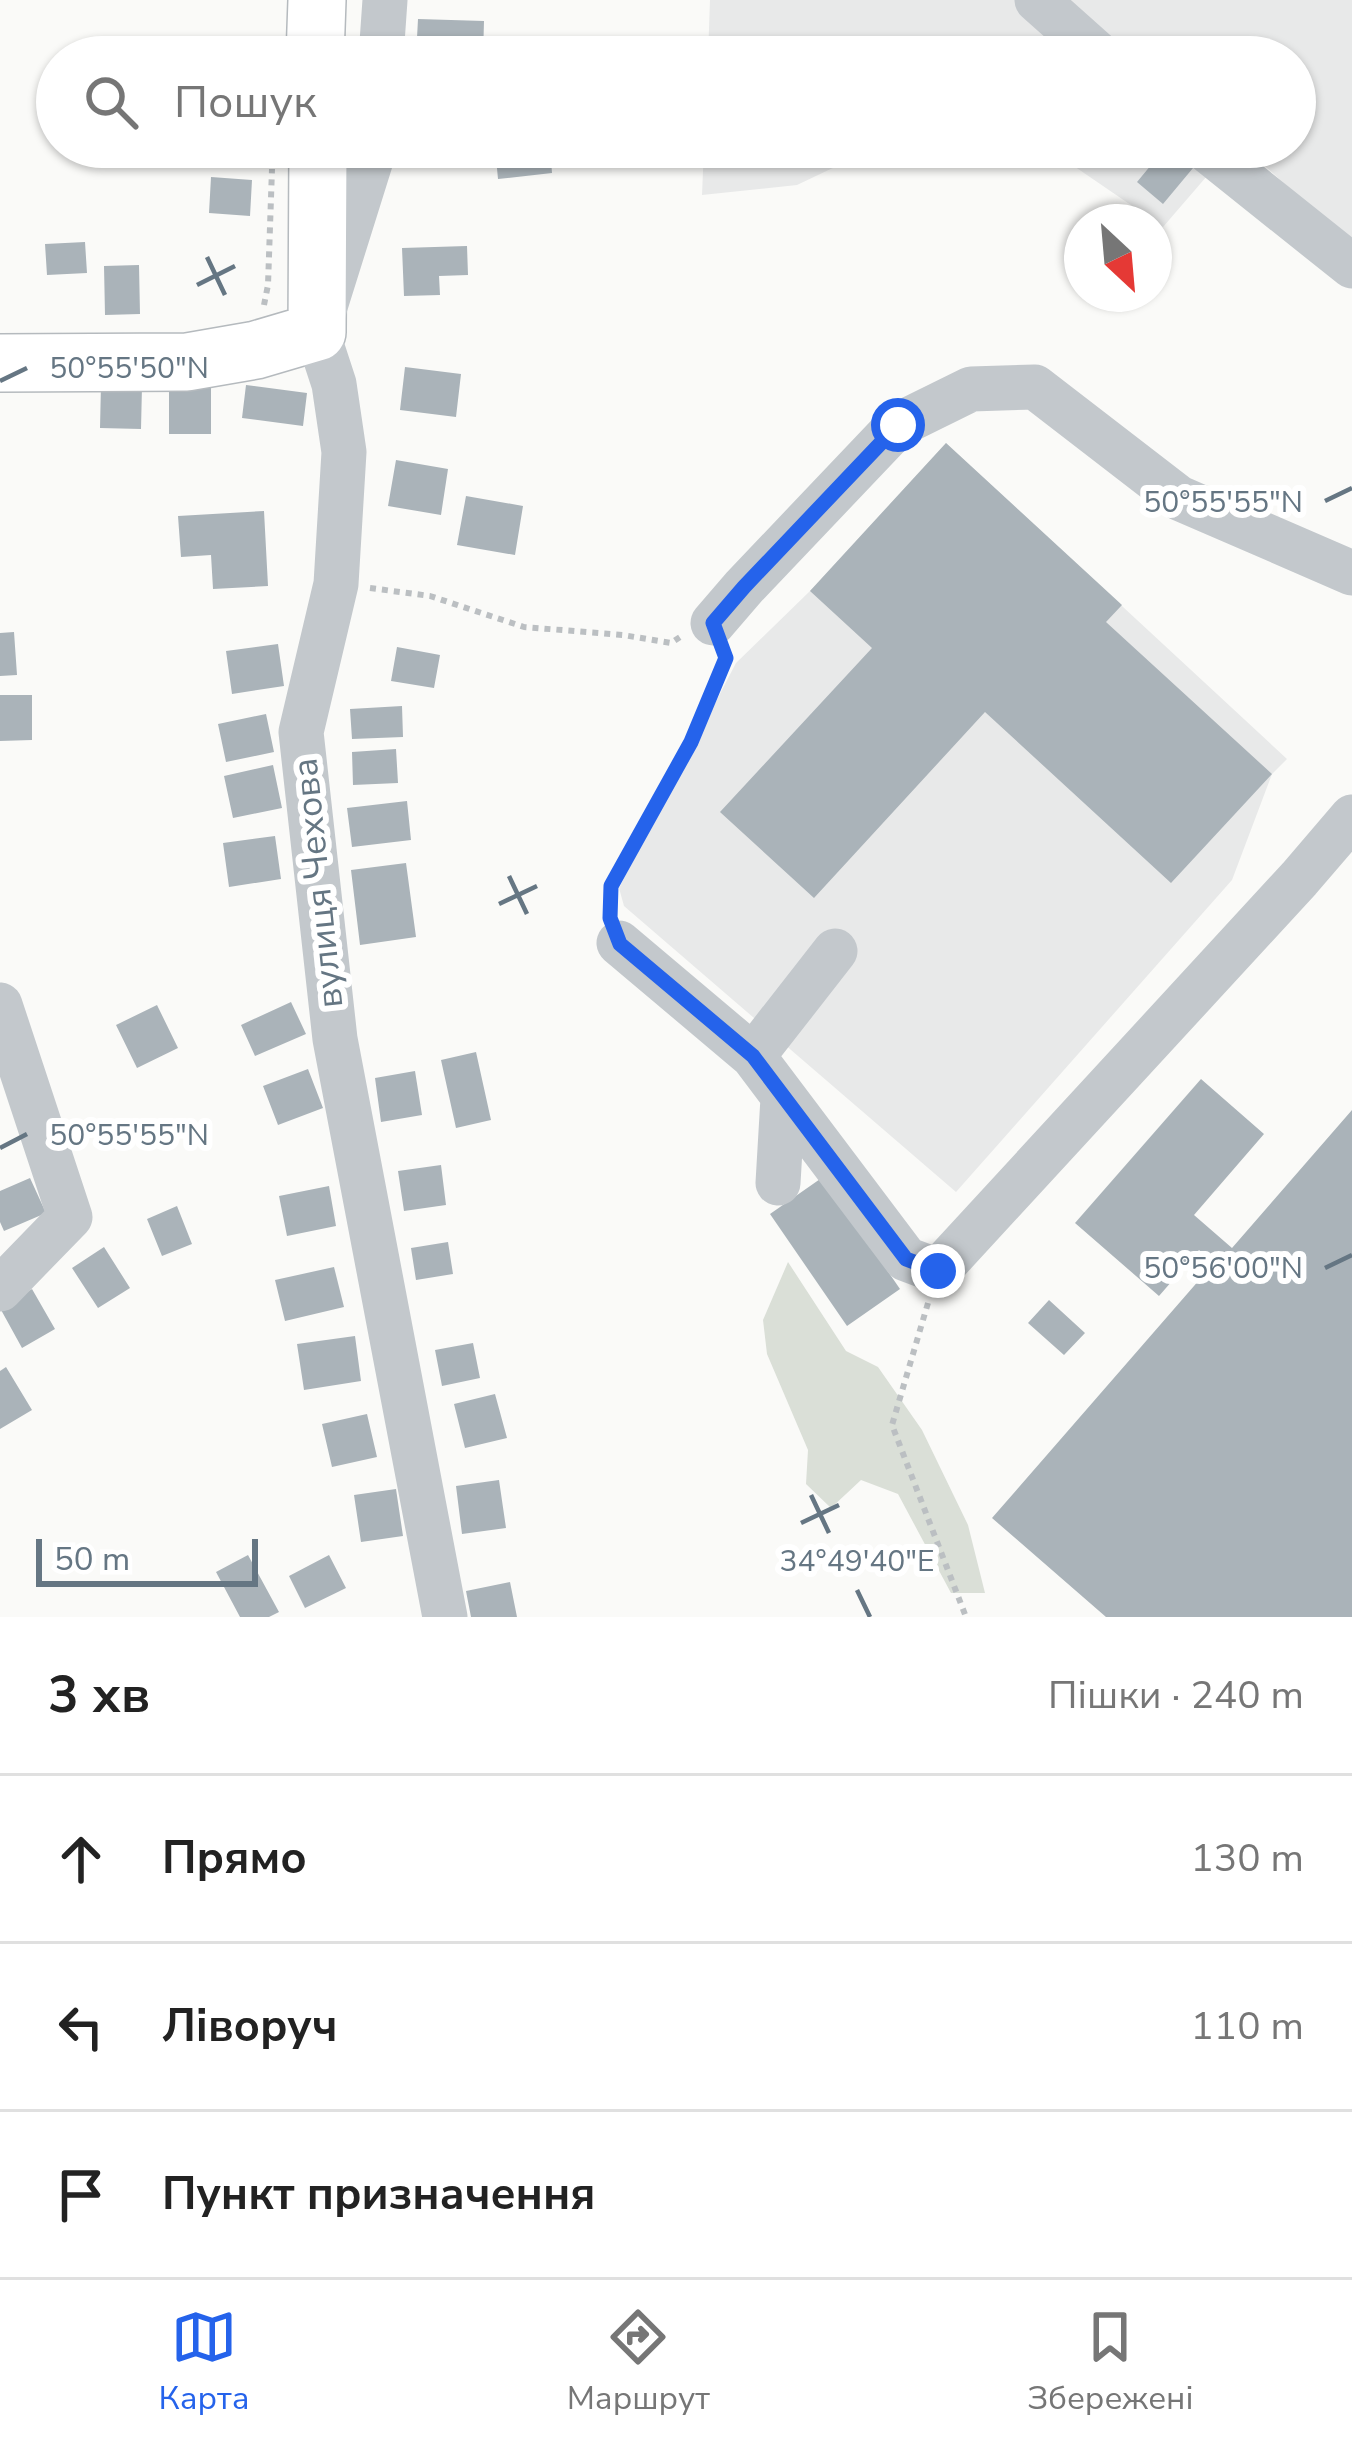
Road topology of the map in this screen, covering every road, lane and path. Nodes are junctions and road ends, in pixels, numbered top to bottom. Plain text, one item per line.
1 (317, 0) edge
2 (385, 0) edge
3 (1037, 0) edge
4 (316, 36) edge
5 (382, 36) edge
6 (1077, 36) edge
7 (293, 168) edge
8 (296, 168) edge
9 (368, 168) edge
10 (1229, 168) edge
11 (1352, 266) edge
12 (264, 305) dead end
13 (316, 332) junction
14 (0, 363) edge
15 (1352, 573) edge
16 (336, 584) junction
17 (713, 623) joint
18 (671, 643) dead end
19 (1352, 817) edge
20 (620, 944) joint
21 (835, 951) dead end
22 (0, 1005) edge
23 (753, 1056) junction
24 (783, 1098) junction
25 (778, 1183) dead end
26 (938, 1271) junction
27 (0, 1289) edge
28 (434, 1611) edge
29 (966, 1617) edge

1 - 4 main road
2 - 5 street
3 - 6 street
7 - 12 path
8 - 13 main road, вулиця Чехова
9 - 13 street
10 - 11 street
13 - 14 main road
13 - 16 street, вулиця Чехова
15 - 17 street
16 - 18 path
16 - 28 street, вулиця Чехова
17 - 20 path
19 - 26 street
20 - 23 street
21 - 23 street
22 - 27 street
23 - 24 street
24 - 25 street
24 - 26 street
26 - 29 path

